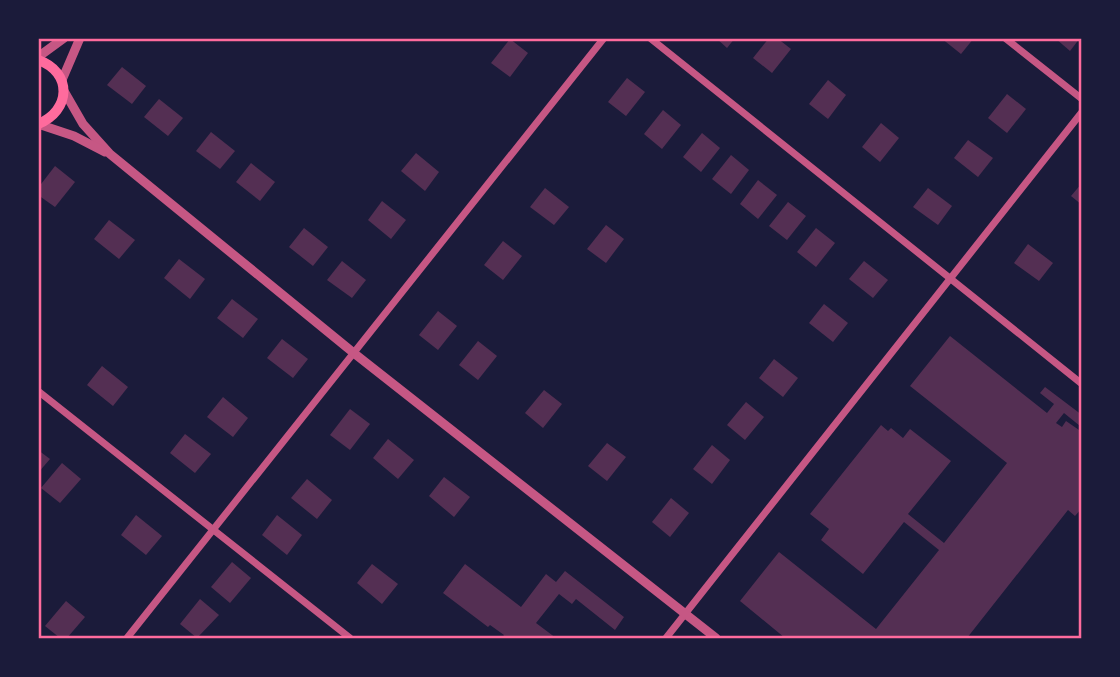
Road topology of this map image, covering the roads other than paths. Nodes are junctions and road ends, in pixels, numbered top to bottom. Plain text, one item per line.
1 (65, 38) edge
2 (80, 38) edge
3 (604, 38) edge
4 (650, 38) edge
5 (1005, 38) edge
6 (38, 59) edge
7 (62, 80) junction
8 (64, 91) junction
9 (1082, 99) edge
10 (1082, 112) edge
11 (38, 124) edge
12 (110, 154) junction
13 (949, 280) junction
14 (355, 354) junction
15 (1082, 384) edge
16 (38, 391) edge
17 (212, 529) junction
18 (686, 615) junction
19 (127, 639) edge
20 (350, 639) edge
21 (666, 639) edge
22 (716, 639) edge

1 - 6 street
2 - 7 street
3 - 14 street
4 - 13 street
5 - 9 street
6 - 7 main road
7 - 8 main road
8 - 11 main road
8 - 12 street
10 - 13 street
11 - 12 street
12 - 14 street
13 - 15 street
13 - 18 street
14 - 17 street
14 - 18 street
16 - 17 street
17 - 19 street
17 - 20 street
18 - 21 street
18 - 22 street

